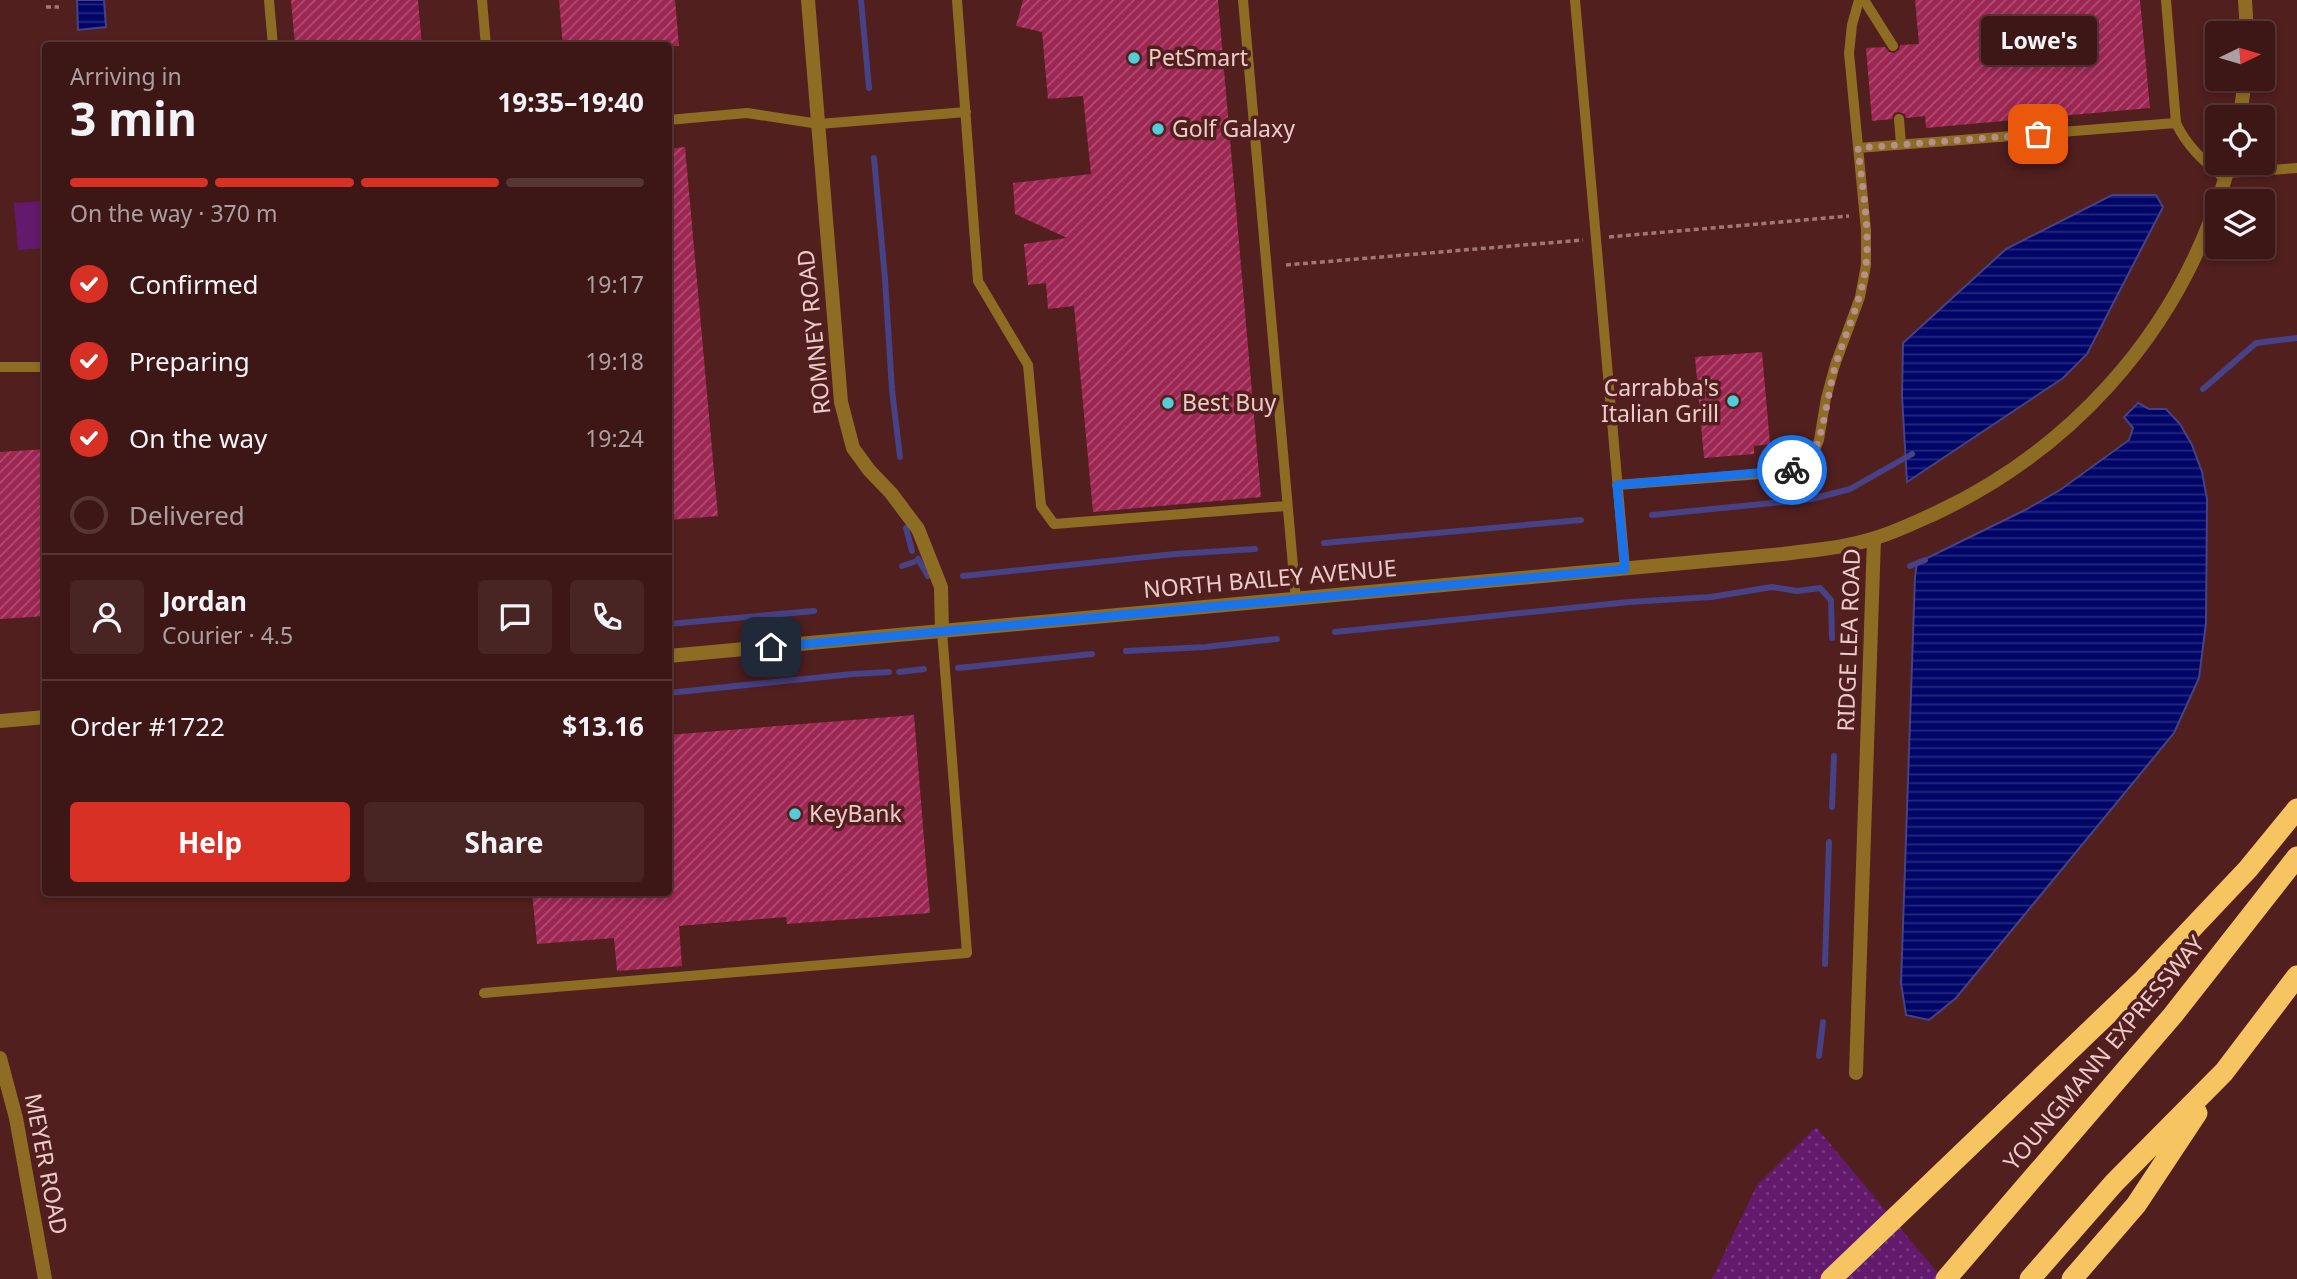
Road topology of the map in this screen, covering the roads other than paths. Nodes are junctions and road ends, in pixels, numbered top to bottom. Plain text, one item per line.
1 (269, 0) edge
2 (482, 0) edge
3 (808, 0) edge
4 (957, 0) edge
5 (1243, 0) edge
6 (1575, 0) edge
7 (1862, 0) edge
8 (2166, 0) edge
9 (2245, 0) edge
10 (2246, 21) edge
11 (273, 42) edge
12 (486, 42) edge
13 (1893, 46) dead end
14 (965, 111) junction
15 (1899, 119) dead end
16 (672, 120) edge
17 (2176, 123) junction
18 (819, 124) junction
19 (1901, 144) junction
20 (1858, 148) junction
21 (2205, 159) edge
22 (2297, 168) edge
23 (2275, 169) edge
24 (2205, 233) edge
25 (0, 367) edge
26 (42, 367) edge
27 (1617, 485) junction
28 (1286, 506) junction
29 (1874, 539) junction
30 (1625, 569) junction
31 (1296, 600) junction
32 (942, 631) junction
33 (672, 656) edge
34 (42, 717) edge
35 (0, 721) edge
36 (2297, 809) edge
37 (2297, 857) edge
38 (2297, 976) edge
39 (484, 993) dead end
40 (0, 1058) edge
41 (2224, 1072) junction
42 (1856, 1073) dead end
43 (45, 1279) edge
44 (1831, 1279) edge
45 (1946, 1279) edge
46 (2030, 1279) edge
47 (2072, 1279) edge

1 - 11 lane
2 - 12 lane
3 - 18 street, ROMNEY ROAD
4 - 14 lane
5 - 28 lane
6 - 27 lane
7 - 13 lane
7 - 20 lane
8 - 17 lane
9 - 10 street
14 - 18 lane
14 - 28 lane
15 - 19 lane
16 - 18 lane
17 - 19 lane
17 - 21 lane
18 - 32 street, ROMNEY ROAD
19 - 20 lane
20 - 27 lane
22 - 23 lane
24 - 29 street, RIDGE LEA ROAD
25 - 26 lane
27 - 30 lane
28 - 31 lane
29 - 30 street, NORTH BAILEY AVENUE
29 - 42 street, RIDGE LEA ROAD
30 - 31 street, NORTH BAILEY AVENUE
31 - 32 street, NORTH BAILEY AVENUE
32 - 33 street, NORTH BAILEY AVENUE
32 - 39 lane
34 - 35 street
36 - 44 highway
37 - 45 highway, YOUNGMANN EXPRESSWAY
38 - 41 highway
40 - 43 street, MEYER ROAD
41 - 46 highway
41 - 47 highway

